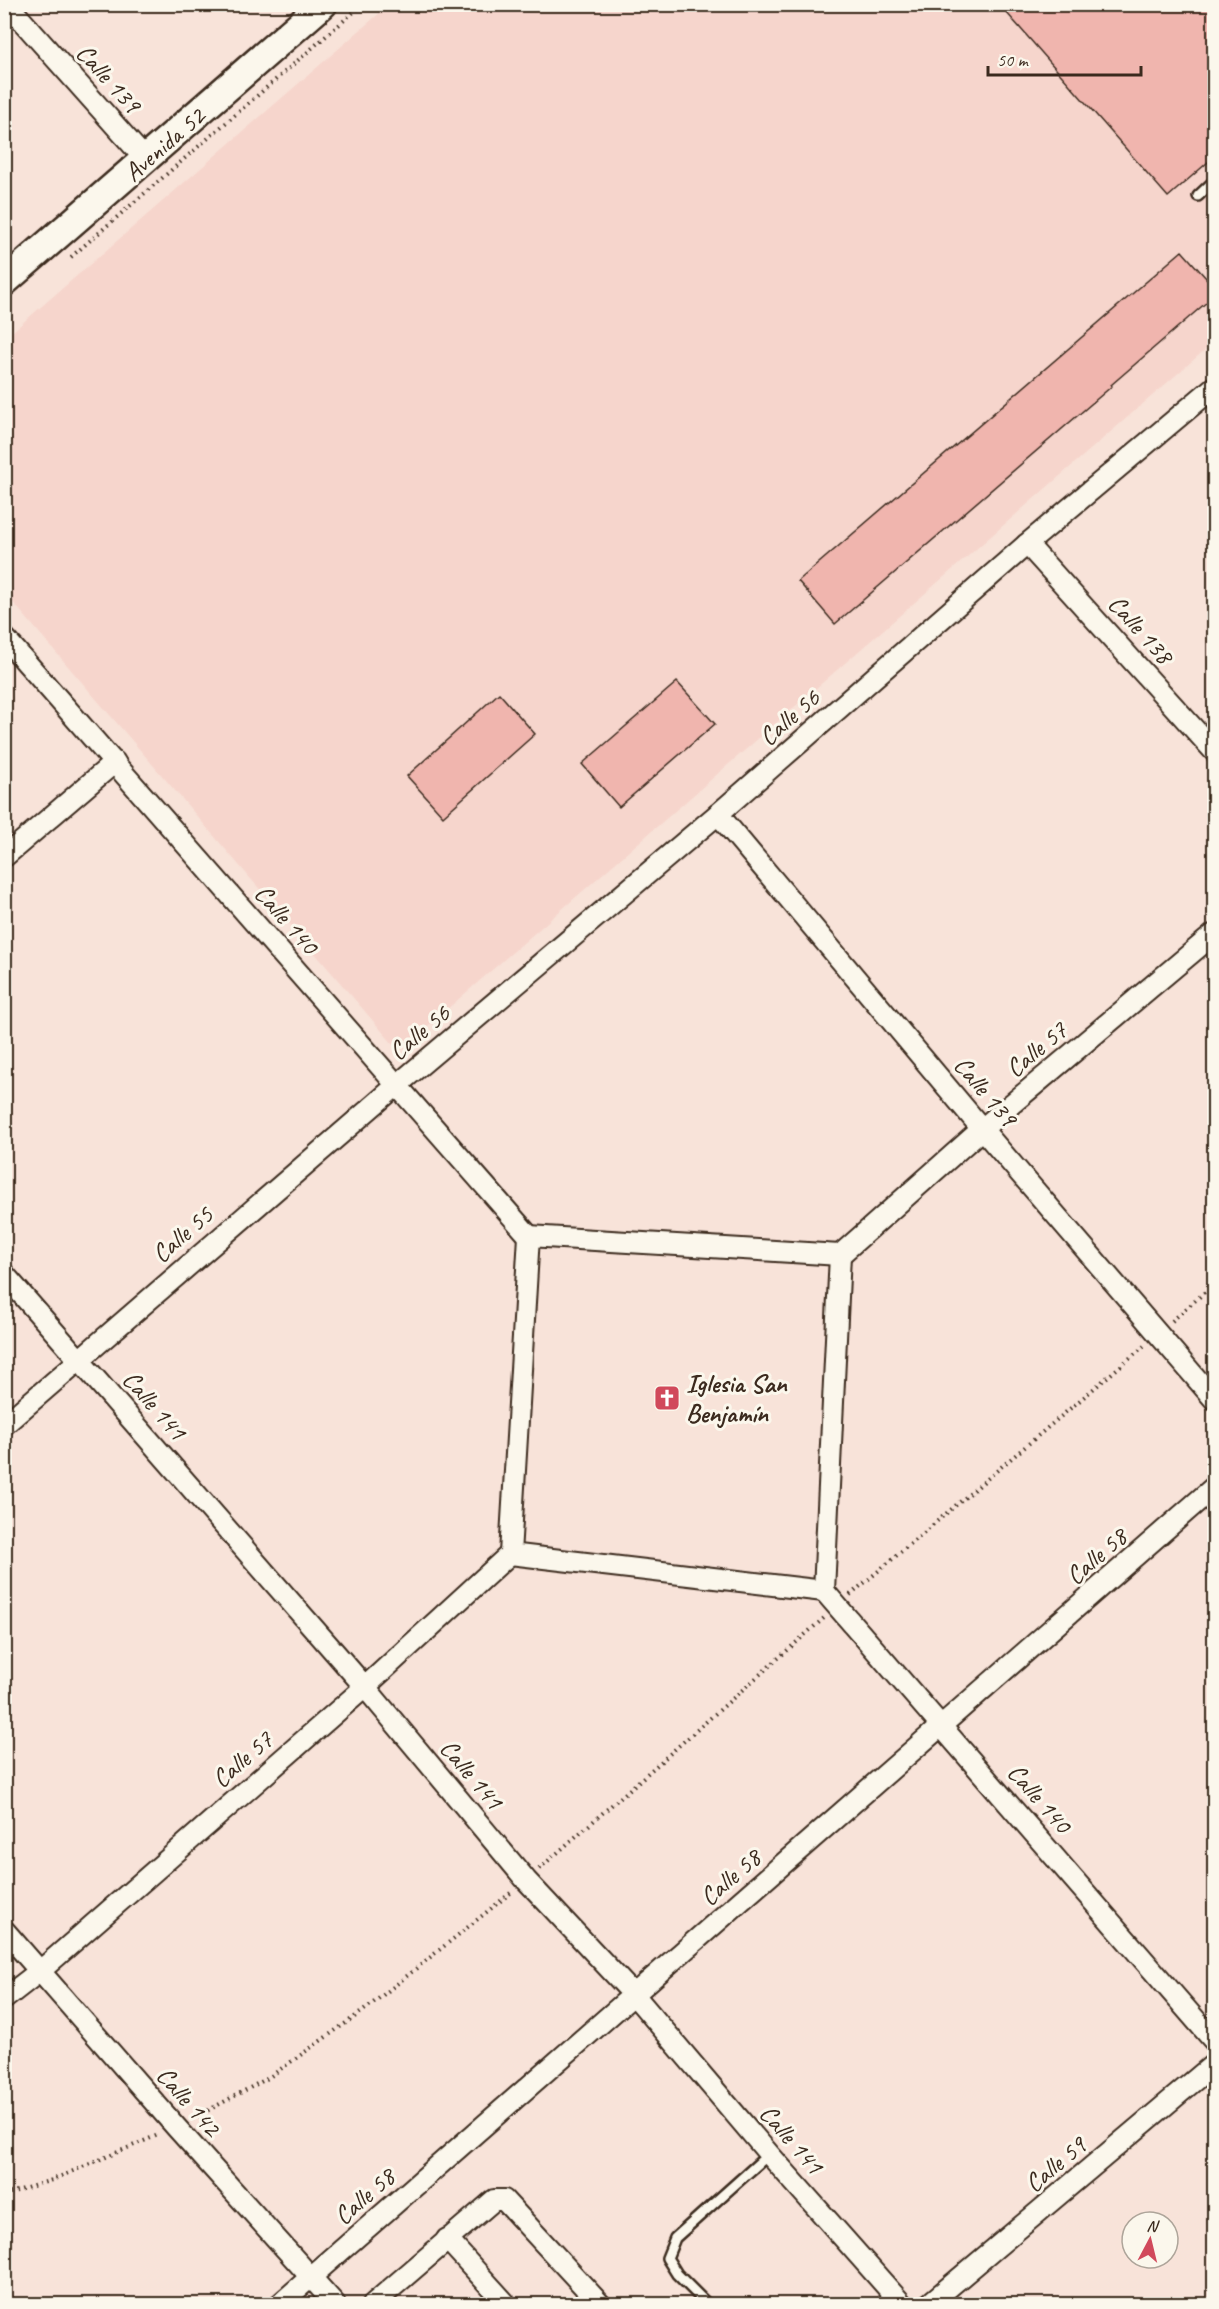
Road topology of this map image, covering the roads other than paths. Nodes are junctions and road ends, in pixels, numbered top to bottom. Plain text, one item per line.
1 (7, 4) edge
2 (323, 4) edge
3 (146, 160) junction
4 (1215, 181) edge
5 (1198, 196) dead end
6 (4, 282) edge
7 (1215, 387) edge
8 (1027, 544) junction
9 (4, 638) edge
10 (1215, 751) edge
11 (115, 762) junction
12 (718, 814) junction
13 (4, 857) edge
14 (1215, 933) edge
15 (396, 1086) junction
16 (982, 1129) junction
17 (529, 1236) junction
18 (840, 1255) junction
19 (4, 1274) edge
20 (79, 1359) junction
21 (1215, 1399) edge
22 (4, 1425) edge
23 (1215, 1487) edge
24 (510, 1554) junction
25 (824, 1591) junction
26 (365, 1687) junction
27 (942, 1727) junction
28 (4, 1930) edge
29 (40, 1971) junction
30 (635, 1996) junction
31 (4, 1999) edge
32 (1215, 2041) edge
33 (1215, 2064) edge
34 (769, 2154) junction
35 (447, 2239) junction
36 (312, 2278) junction
37 (280, 2304) edge
38 (335, 2304) edge
39 (372, 2304) edge
40 (506, 2304) edge
41 (600, 2304) edge
42 (707, 2304) edge
43 (902, 2304) edge
44 (929, 2304) edge

1 - 3 street, Calle 139
2 - 3 main road, Avenida 52
3 - 6 main road, Avenida 52
4 - 5 lane
7 - 8 street, Calle 56
8 - 10 street, Calle 138
8 - 12 street, Calle 56
9 - 11 street, Calle 140
11 - 13 street
11 - 15 street, Calle 140
12 - 15 street, Calle 56
12 - 16 street, Calle 139
14 - 16 street, Calle 57
15 - 17 street, Calle 140
15 - 20 street, Calle 55
16 - 18 street, Calle 57
16 - 21 street, Calle 139
17 - 18 street
17 - 24 street
18 - 25 street
19 - 20 street, Calle 141
20 - 22 street, Calle 55
20 - 26 street, Calle 141
23 - 27 street, Calle 58
24 - 25 street
24 - 26 street, Calle 57
25 - 27 street, Calle 140
26 - 29 street, Calle 57
26 - 30 street, Calle 141
27 - 30 street, Calle 58
27 - 32 street, Calle 140
28 - 29 street, Calle 142
29 - 31 street, Calle 57
29 - 36 street, Calle 142
30 - 34 street, Calle 141
30 - 36 street, Calle 58
33 - 44 street, Calle 59
34 - 42 lane
34 - 43 street, Calle 141
35 - 39 street
35 - 40 street
35 - 41 street
36 - 37 street, Calle 58
36 - 38 street, Calle 142

